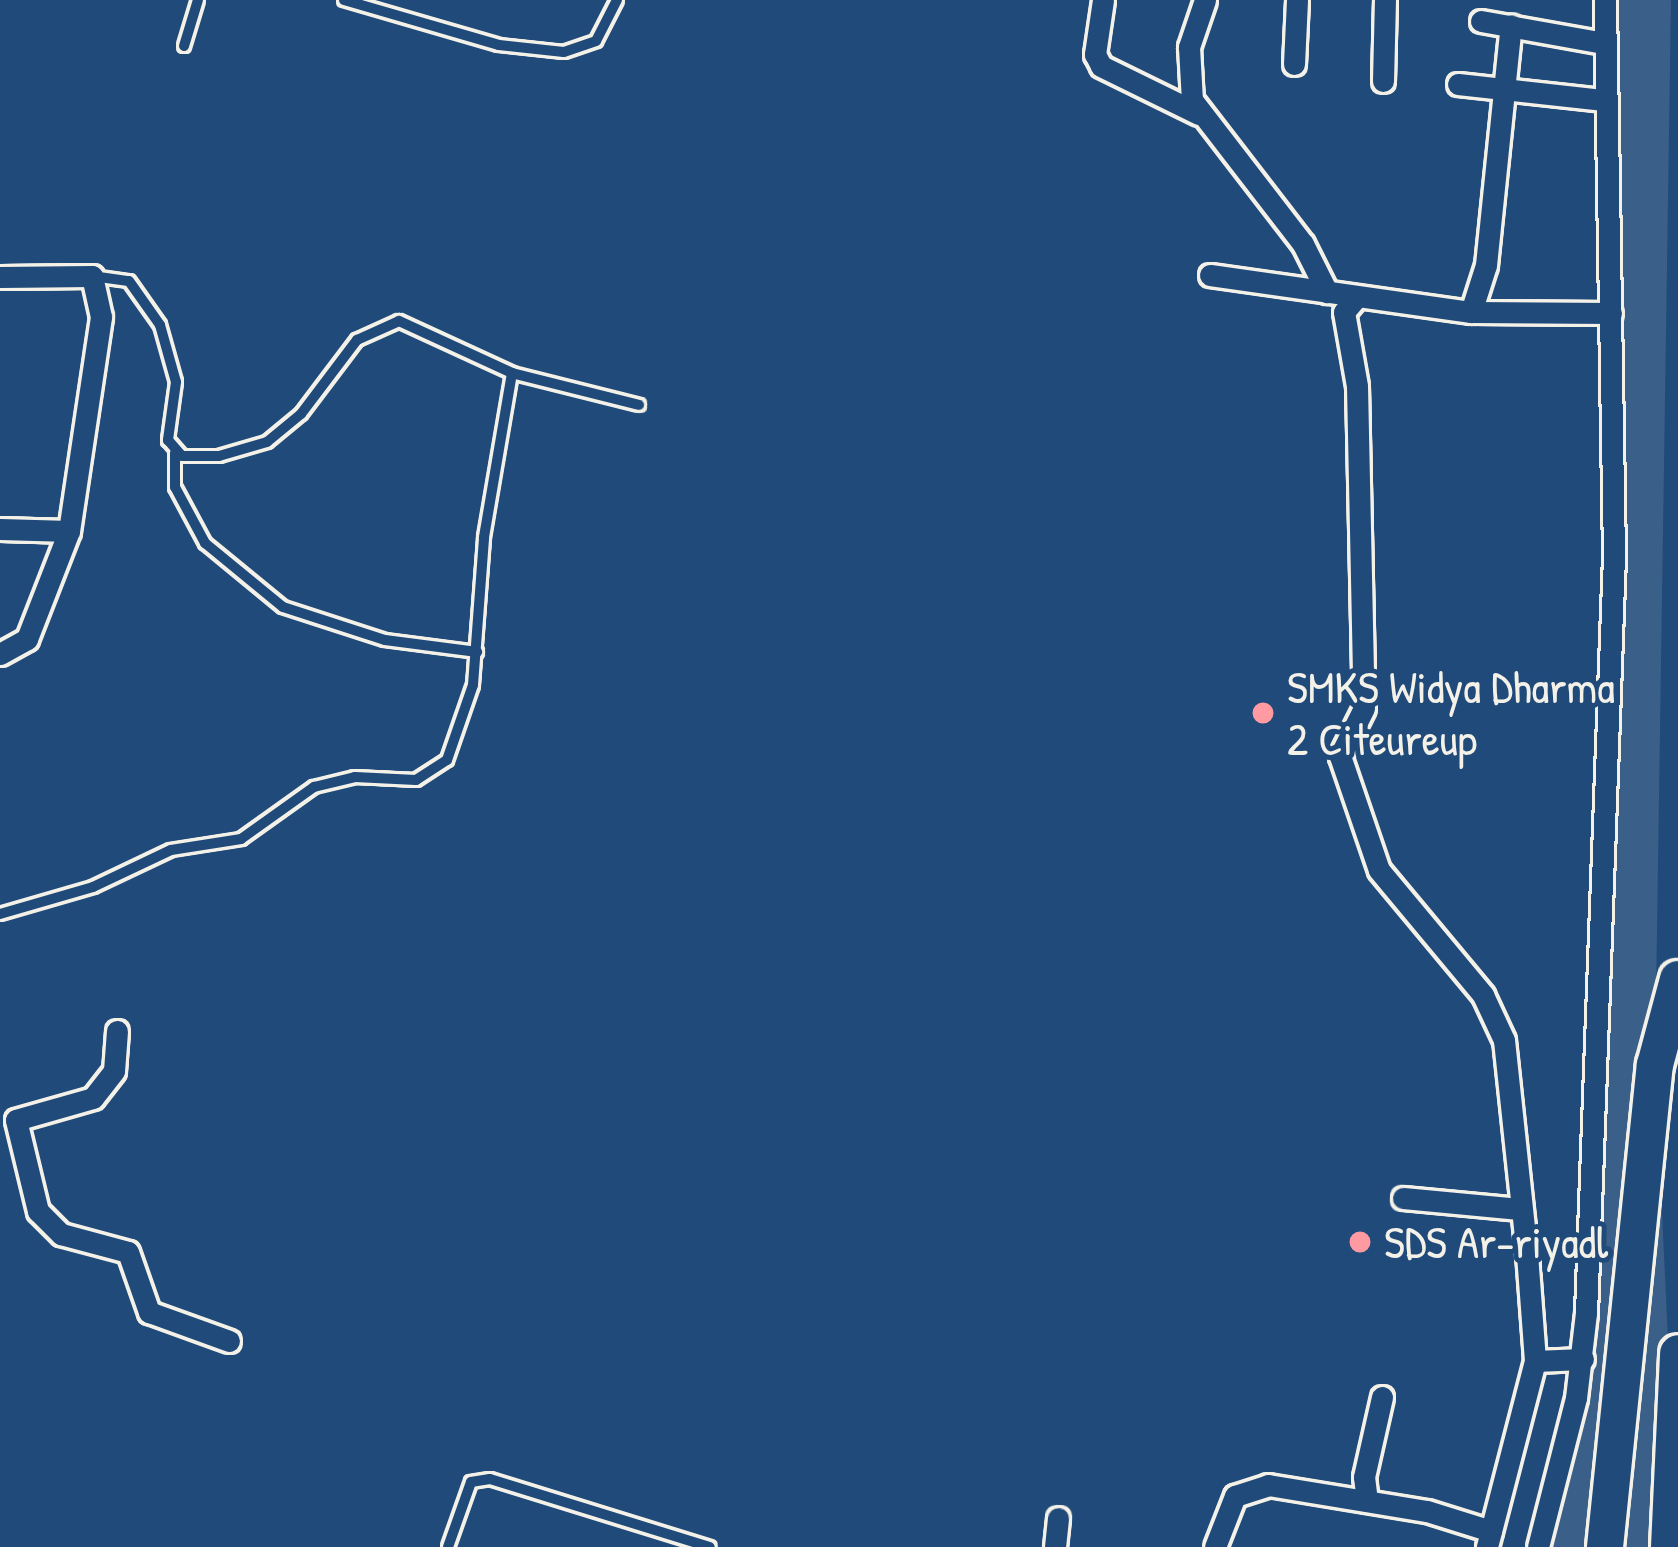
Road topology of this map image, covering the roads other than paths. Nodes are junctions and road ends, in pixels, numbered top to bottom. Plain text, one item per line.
1 (198, 0) edge
2 (344, 0) edge
3 (617, 0) edge
4 (1103, 0) edge
5 (1205, 0) edge
6 (1297, 0) edge
7 (1385, 0) edge
8 (1605, 0) edge
9 (1480, 21) dead end
10 (1511, 25) junction
11 (1603, 43) junction
12 (184, 46) dead end
13 (1294, 64) dead end
14 (1383, 81) dead end
15 (1458, 84) dead end
16 (1501, 87) junction
17 (1604, 100) junction
18 (1200, 114) junction
19 (1210, 275) dead end
20 (92, 276) junction
21 (0, 277) edge
22 (1327, 292) junction
23 (1355, 298) junction
24 (1472, 311) junction
25 (1611, 314) junction
26 (512, 373) junction
27 (639, 405) dead end
28 (175, 453) junction
29 (0, 530) edge
30 (69, 532) junction
31 (477, 652) junction
32 (0, 654) edge
33 (0, 914) edge
34 (1678, 979) edge
35 (117, 1031) dead end
36 (8, 1120) edge
37 (1402, 1198) dead end
38 (1519, 1208) junction
39 (229, 1341) dead end
40 (1678, 1353) edge
41 (1583, 1359) junction
42 (1535, 1361) junction
43 (1382, 1397) dead end
44 (1367, 1501) junction
45 (1058, 1518) dead end
46 (1489, 1539) edge
47 (448, 1547) edge
48 (710, 1547) edge
49 (1055, 1547) edge
50 (1215, 1547) edge
51 (1538, 1547) edge
52 (1605, 1547) edge
53 (1669, 1547) edge

1 - 12 lane
2 - 3 lane
4 - 18 street
5 - 18 street
6 - 13 street
7 - 14 street
8 - 11 street
9 - 10 street
10 - 11 street
10 - 16 street
11 - 17 street
15 - 16 street
16 - 17 street
16 - 24 street
17 - 25 street
18 - 22 street
19 - 22 street
20 - 21 street
20 - 28 lane
20 - 30 street
22 - 23 street
23 - 24 street
23 - 38 street
24 - 25 street
25 - 41 street
26 - 27 lane
26 - 28 lane
26 - 31 lane
28 - 31 lane
29 - 30 street
30 - 32 street
31 - 33 lane
34 - 52 highway
35 - 36 street
36 - 39 street
37 - 38 street
38 - 42 street
40 - 53 highway
41 - 42 street
41 - 51 street
42 - 46 street
43 - 44 street
44 - 46 street
44 - 50 street
45 - 49 street
47 - 48 lane

